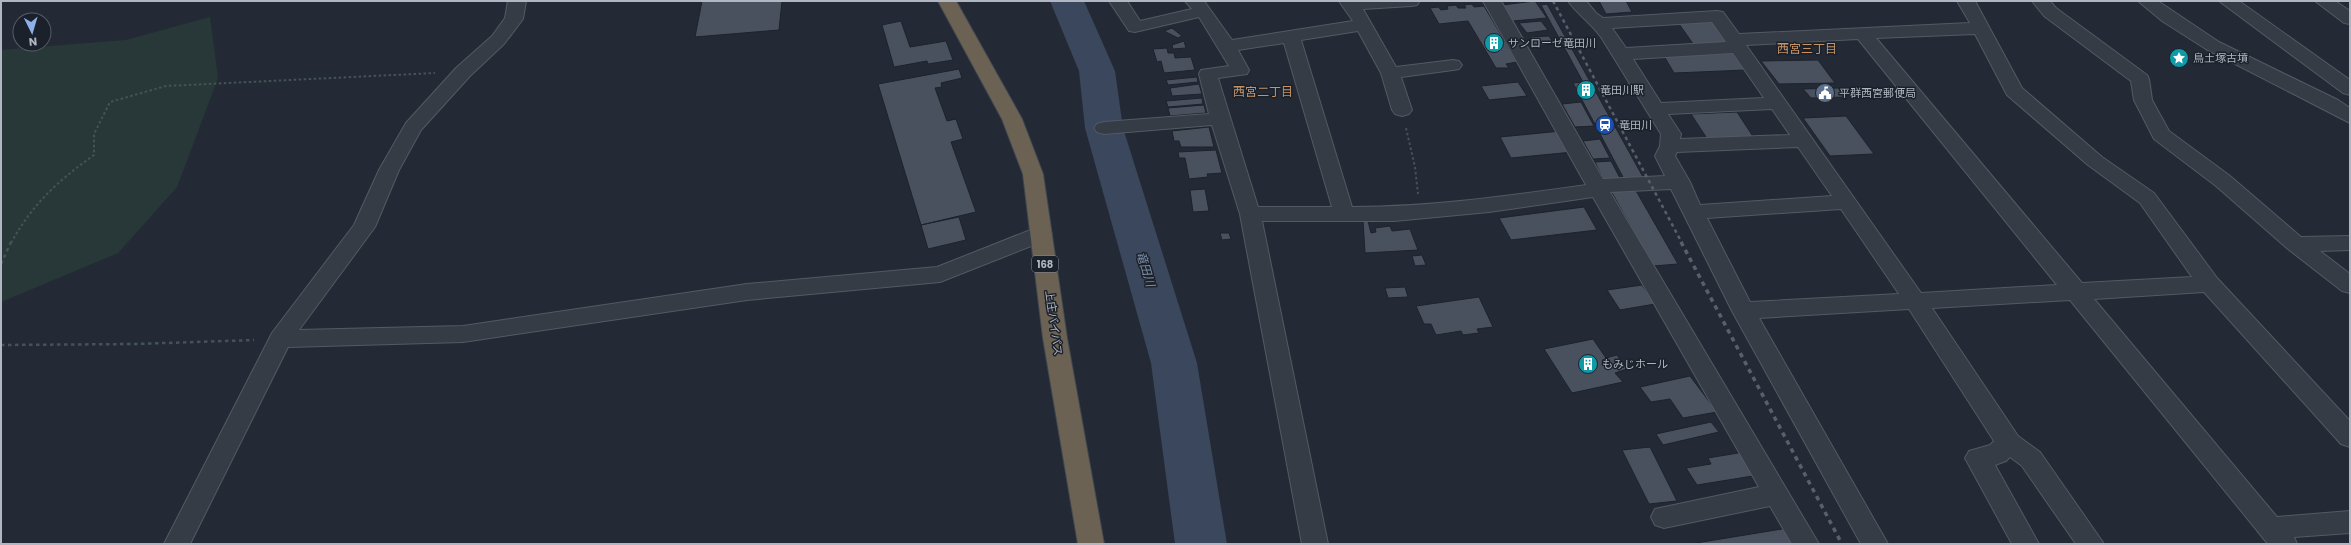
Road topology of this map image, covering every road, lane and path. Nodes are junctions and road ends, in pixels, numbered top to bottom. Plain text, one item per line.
1 (517, 1) edge
2 (947, 1) edge
3 (1118, 1) edge
4 (1412, 1) edge
5 (1492, 1) edge
6 (1577, 1) edge
7 (1966, 1) edge
8 (2041, 1) edge
9 (2146, 1) edge
10 (2228, 1) edge
11 (2324, 1) edge
12 (1349, 2) edge
13 (1199, 6) edge
14 (2350, 19) edge
15 (1600, 23) junction
16 (1364, 24) junction
17 (1980, 28) junction
18 (1863, 34) junction
19 (1291, 37) junction
20 (1736, 44) junction
21 (1226, 46) junction
22 (1622, 54) junction
23 (1453, 65) dead end
24 (463, 72) junction
25 (1390, 73) junction
26 (2350, 89) edge
27 (1778, 103) junction
28 (2331, 104) junction
29 (2350, 104) edge
30 (1657, 109) junction
31 (1402, 110) joint
32 (2350, 117) edge
33 (1220, 119) junction
34 (1104, 128) dead end
35 (1804, 141) junction
36 (1670, 146) junction
37 (1680, 182) junction
38 (1597, 188) junction
39 (1847, 202) junction
40 (1420, 212) junction
41 (1695, 212) junction
42 (1250, 214) junction
43 (1344, 214) junction
44 (1042, 234) junction
45 (2350, 243) edge
46 (2296, 244) junction
47 (1, 264) edge
48 (2209, 284) junction
49 (2350, 284) edge
50 (2075, 292) junction
51 (1916, 302) junction
52 (1743, 311) junction
53 (280, 338) junction
54 (1, 345) edge
55 (2350, 438) edge
56 (2009, 443) junction
57 (1777, 494) junction
58 (1664, 517) dead end
59 (2350, 522) edge
60 (2278, 536) edge
61 (177, 544) edge
62 (1091, 544) edge
63 (1315, 544) edge
64 (1806, 544) edge
65 (1875, 544) edge
66 (2026, 544) edge
67 (2091, 544) edge

1 - 24 street
2 - 44 highway, 上庄バイパス / 168
3 - 13 street
4 - 12 street
5 - 38 street
6 - 15 street
7 - 17 street
8 - 46 street
9 - 28 street
10 - 26 street
11 - 14 street
12 - 16 street
13 - 21 street
15 - 20 street
15 - 22 street
16 - 19 street
16 - 25 street
17 - 18 street
17 - 48 street
18 - 20 street
18 - 50 street
19 - 21 street
19 - 43 street
20 - 22 street
20 - 27 street
21 - 33 street
22 - 30 street
23 - 25 street
24 - 47 path
24 - 53 street
25 - 31 street
27 - 30 street
27 - 35 street
28 - 29 street
28 - 32 street
30 - 36 street
31 - 40 path
33 - 34 street
33 - 42 street
35 - 36 street
35 - 39 street
36 - 37 street
37 - 38 street
37 - 41 street
38 - 40 street
38 - 57 street
39 - 41 street
39 - 51 street
40 - 43 street
41 - 52 street
42 - 43 street
42 - 63 street
44 - 53 street
44 - 62 highway, 上庄バイパス / 168
45 - 46 street
46 - 49 street
48 - 50 street
48 - 55 street
50 - 51 street
50 - 60 street
51 - 52 street
51 - 56 street
52 - 65 street
53 - 54 path
53 - 61 street
56 - 66 street
56 - 67 street
57 - 58 street
57 - 64 street
59 - 60 street

